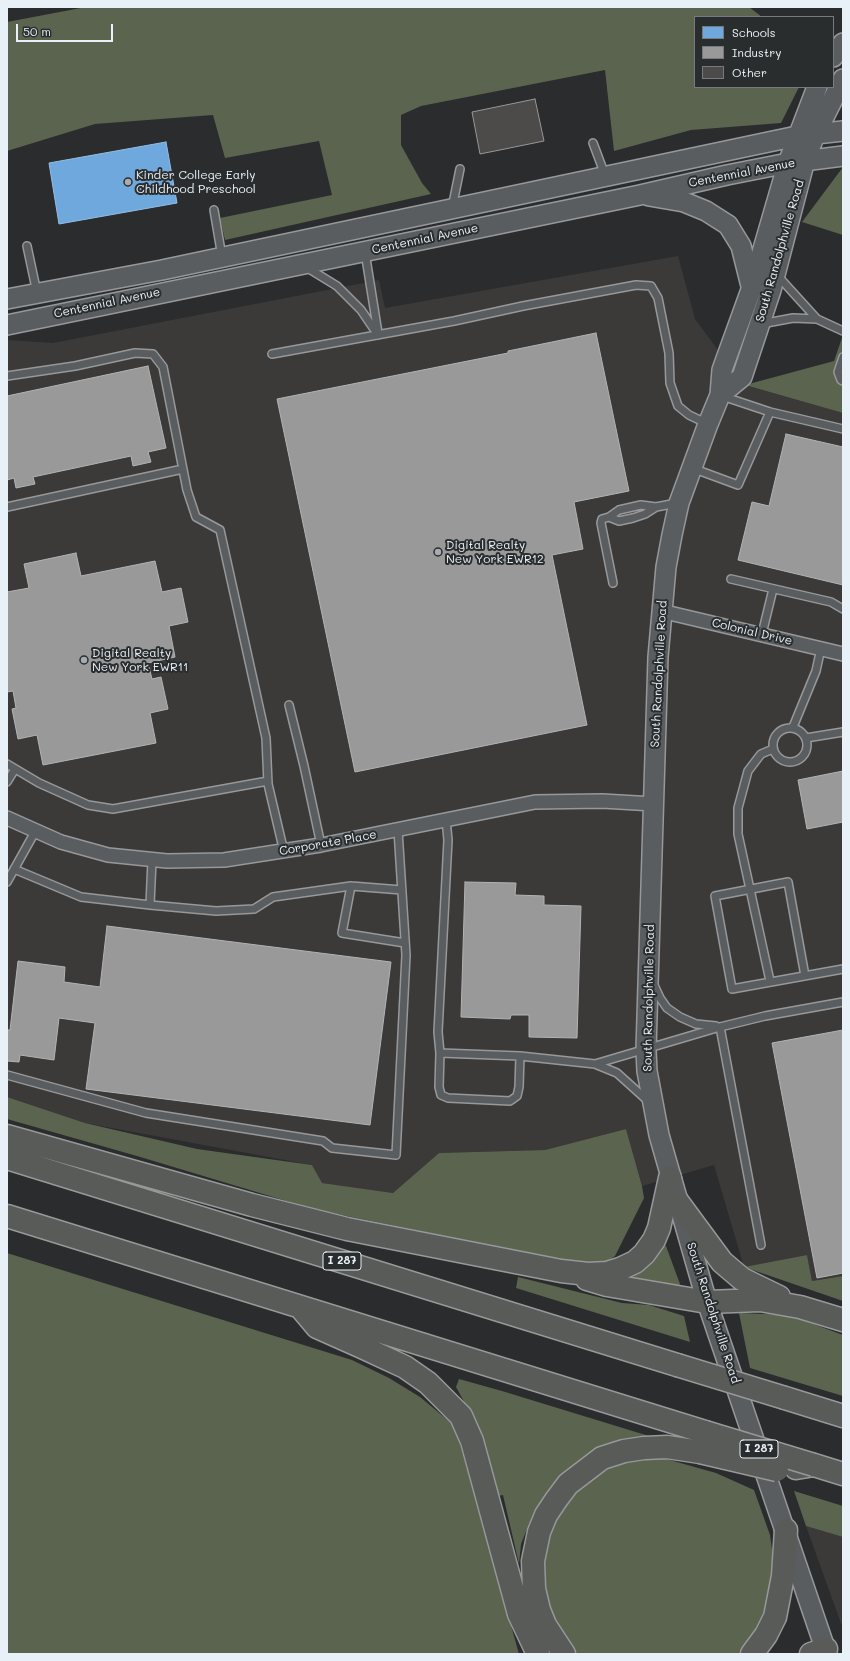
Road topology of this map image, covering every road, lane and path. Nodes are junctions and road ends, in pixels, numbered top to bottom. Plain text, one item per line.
1 (843, 43) edge
2 (834, 56) edge
3 (843, 79) edge
4 (817, 88) edge
5 (843, 131) edge
6 (806, 136) junction
7 (592, 143) dead end
8 (843, 156) edge
9 (796, 162) junction
10 (460, 169) dead end
11 (606, 177) junction
12 (640, 195) junction
13 (214, 210) dead end
14 (452, 210) junction
15 (27, 246) dead end
16 (364, 251) junction
17 (222, 257) junction
18 (301, 264) junction
19 (776, 273) junction
20 (752, 287) junction
21 (37, 293) junction
22 (7, 299) edge
23 (818, 319) junction
24 (7, 325) edge
25 (759, 325) junction
26 (843, 331) edge
27 (378, 335) junction
28 (272, 354) dead end
29 (843, 357) edge
30 (7, 376) edge
31 (843, 381) edge
32 (720, 395) junction
33 (770, 412) junction
34 (708, 424) junction
35 (843, 429) edge
36 (692, 468) junction
37 (183, 469) junction
38 (680, 503) junction
39 (7, 507) edge
40 (656, 507) junction
41 (609, 517) junction
42 (731, 579) dead end
43 (613, 583) dead end
44 (773, 589) junction
45 (843, 609) edge
46 (661, 611) junction
47 (762, 634) junction
48 (821, 648) junction
49 (843, 654) edge
50 (289, 705) dead end
51 (793, 727) junction
52 (843, 732) edge
53 (806, 738) junction
54 (773, 749) junction
55 (7, 764) edge
56 (15, 769) junction
57 (268, 781) junction
58 (7, 782) edge
59 (654, 804) junction
60 (7, 818) edge
61 (446, 819) junction
62 (36, 830) junction
63 (398, 830) junction
64 (321, 845) junction
65 (284, 852) junction
66 (152, 860) junction
67 (14, 869) junction
68 (7, 882) edge
69 (351, 886) junction
70 (750, 889) junction
71 (402, 890) junction
72 (150, 905) junction
73 (405, 943) junction
74 (843, 969) edge
75 (648, 973) junction
76 (805, 976) junction
77 (770, 981) junction
78 (843, 1002) edge
79 (720, 1027) junction
80 (646, 1050) junction
81 (440, 1053) junction
82 (520, 1056) junction
83 (596, 1064) junction
84 (7, 1075) edge
85 (652, 1104) junction
86 (7, 1136) edge
87 (7, 1158) edge
88 (670, 1178) junction
89 (677, 1200) junction
90 (7, 1216) edge
91 (761, 1245) dead end
92 (561, 1271) junction
93 (707, 1302) junction
94 (300, 1306) junction
95 (800, 1307) junction
96 (843, 1320) edge
97 (843, 1416) edge
98 (702, 1442) junction
99 (843, 1474) edge
100 (786, 1530) junction
101 (821, 1652) edge
102 (538, 1654) edge
103 (564, 1654) edge
104 (752, 1654) edge

1 - 2 main road
3 - 6 main road, South Randolphville Road
4 - 6 main road, South Randolphville Road
5 - 6 main road, Centennial Avenue
6 - 9 main road, South Randolphville Road
6 - 11 main road, Centennial Avenue
7 - 11 lane
8 - 9 main road, Centennial Avenue
9 - 12 main road, Centennial Avenue
9 - 19 main road, South Randolphville Road
9 - 20 main road, South Randolphville Road
10 - 14 lane
11 - 14 main road, Centennial Avenue
12 - 16 main road, Centennial Avenue
12 - 20 main road
13 - 17 lane
14 - 17 main road, Centennial Avenue
15 - 21 lane
16 - 18 main road, Centennial Avenue
16 - 27 lane
17 - 21 main road, Centennial Avenue
18 - 24 main road, Centennial Avenue
18 - 27 lane
19 - 23 lane
19 - 25 main road, South Randolphville Road
20 - 32 main road, South Randolphville Road
21 - 22 main road, Centennial Avenue
23 - 25 lane
23 - 26 lane
25 - 32 main road, South Randolphville Road
27 - 28 lane
27 - 34 lane
29 - 31 lane
30 - 37 lane
32 - 33 lane
32 - 34 main road, South Randolphville Road
33 - 35 lane
33 - 36 lane
34 - 36 main road, South Randolphville Road
36 - 38 main road, South Randolphville Road
37 - 39 lane
37 - 57 lane
38 - 40 lane
38 - 46 main road, South Randolphville Road
40 - 41 lane
40 - 41 lane
41 - 43 lane
42 - 44 lane
44 - 45 lane
44 - 47 lane
46 - 47 street, Colonial Drive
46 - 59 main road, South Randolphville Road
47 - 48 street, Colonial Drive
48 - 49 street, Colonial Drive
48 - 51 lane
50 - 64 lane
51 - 53 lane
51 - 54 lane
52 - 53 lane
53 - 54 lane
54 - 70 lane
55 - 56 lane
56 - 57 lane
56 - 58 lane
57 - 65 lane
59 - 61 street, Corporate Place
59 - 75 main road, South Randolphville Road
60 - 62 street, Corporate Place
61 - 63 street, Corporate Place
61 - 81 lane
62 - 66 street, Corporate Place
62 - 67 lane
63 - 64 street, Corporate Place
63 - 71 lane
64 - 65 street, Corporate Place
65 - 66 street, Corporate Place
66 - 72 lane
67 - 68 lane
67 - 72 lane
69 - 71 lane
69 - 72 lane
69 - 73 lane
70 - 76 lane
70 - 77 lane
70 - 77 lane
71 - 73 lane
73 - 84 lane
74 - 76 lane
75 - 79 lane
75 - 80 main road, South Randolphville Road
76 - 77 lane
78 - 79 lane
79 - 80 lane
79 - 91 lane
80 - 83 lane
80 - 85 main road, South Randolphville Road
81 - 82 lane
81 - 82 lane
82 - 83 lane
83 - 85 lane
85 - 88 main road, South Randolphville Road
86 - 92 highway
87 - 97 highway, I 287, bridge
88 - 89 main road, South Randolphville Road
88 - 92 highway
89 - 93 main road, South Randolphville Road
89 - 95 highway
90 - 94 highway, I 287
92 - 93 highway
93 - 95 highway
93 - 100 main road, South Randolphville Road
94 - 98 highway, I 287
94 - 102 highway
95 - 96 highway
98 - 99 highway, I 287, bridge
98 - 103 highway
100 - 101 main road, South Randolphville Road
100 - 104 highway

